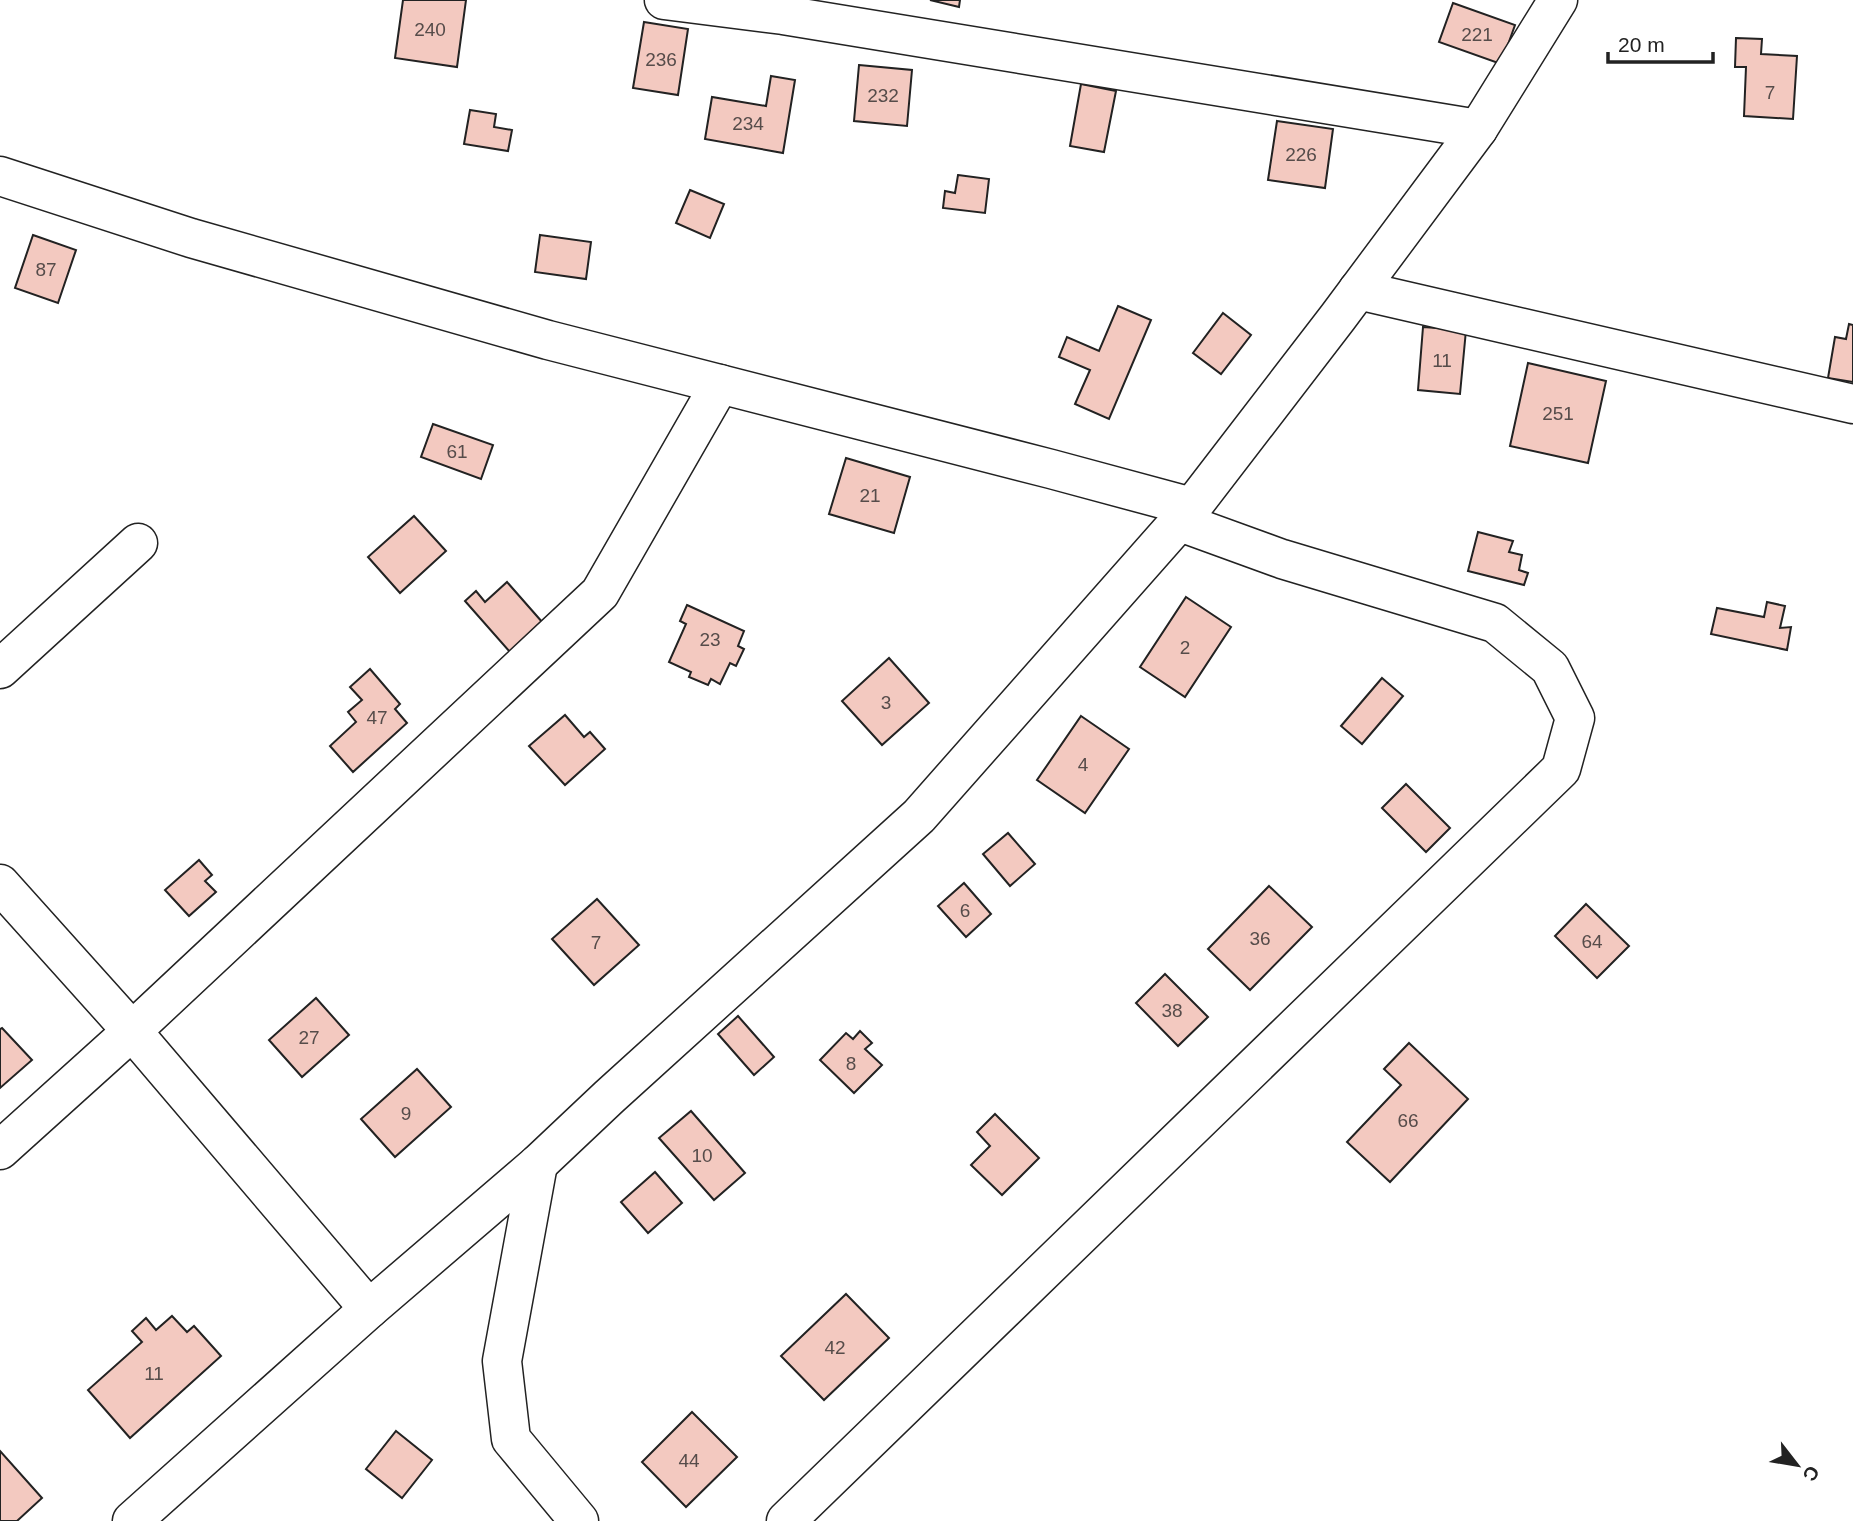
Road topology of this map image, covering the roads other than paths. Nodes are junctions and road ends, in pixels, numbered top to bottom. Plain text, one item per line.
1 (663, 0) edge
2 (1558, 0) edge
3 (1478, 129) junction
4 (0, 176) edge
5 (1358, 290) junction
6 (720, 384) junction
7 (1853, 404) edge
8 (1186, 515) junction
9 (138, 543) dead end
10 (0, 669) edge
11 (0, 884) edge
12 (132, 1031) junction
13 (0, 1150) edge
14 (538, 1164) junction
15 (369, 1309) junction
16 (132, 1521) edge
17 (579, 1521) edge
18 (786, 1521) edge

1 - 3 street
2 - 3 street
3 - 5 street
4 - 6 street
5 - 7 street
5 - 8 street
6 - 8 street
6 - 12 street
8 - 14 street
8 - 18 street
9 - 10 street
11 - 12 street
12 - 13 street
12 - 15 street
14 - 15 street
14 - 17 street
15 - 16 street

